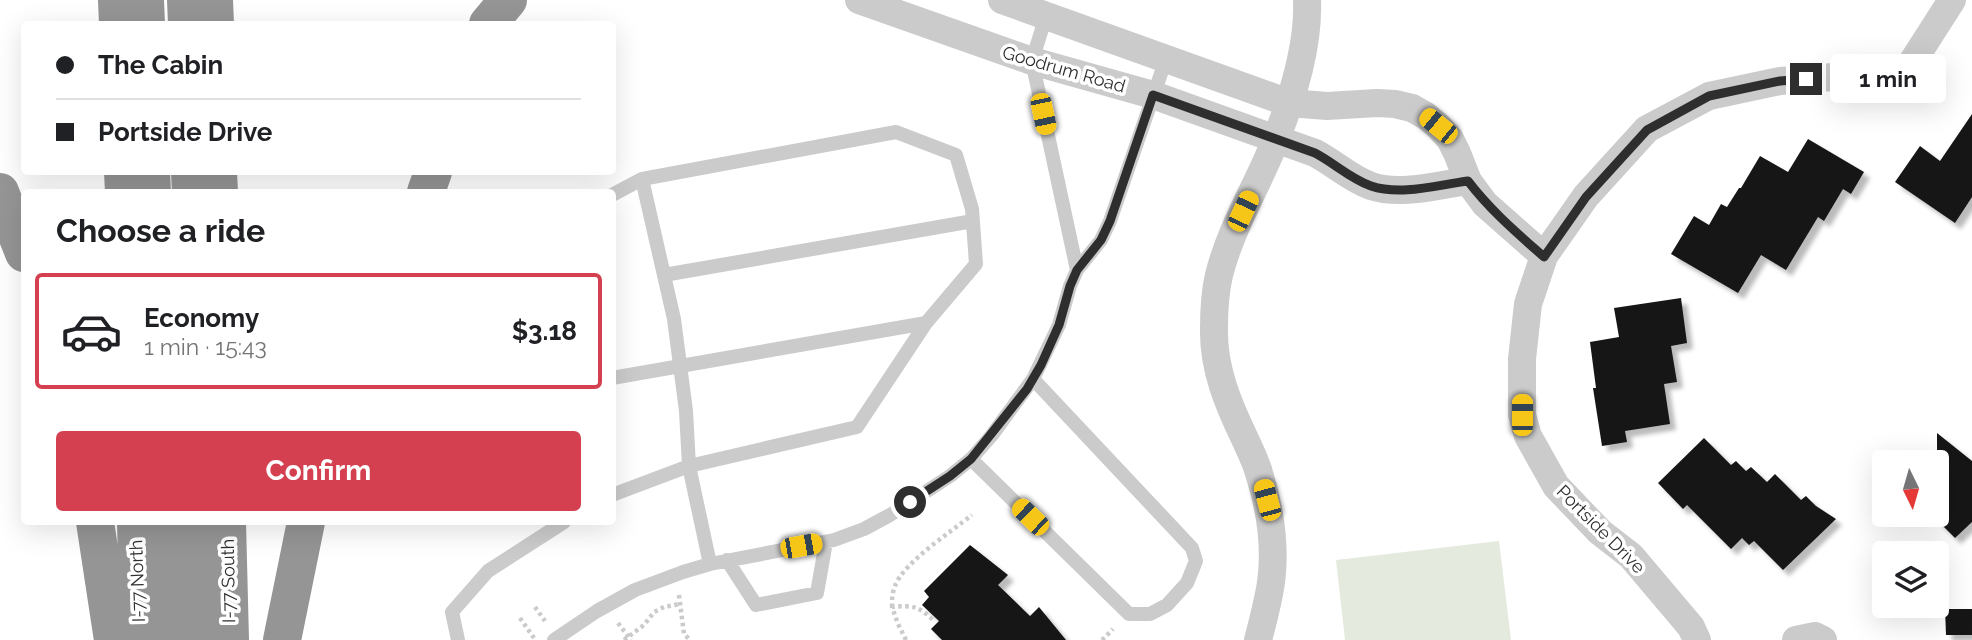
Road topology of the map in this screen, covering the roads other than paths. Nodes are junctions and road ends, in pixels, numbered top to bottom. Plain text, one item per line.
1 (117, 0) edge
2 (145, 0) edge
3 (186, 0) edge
4 (214, 0) edge
5 (508, 0) edge
6 (859, 0) edge
7 (1002, 0) edge
8 (1307, 0) edge
9 (1952, 0) edge
10 (1046, 16) junction
11 (118, 21) edge
12 (146, 21) edge
13 (187, 21) edge
14 (215, 21) edge
15 (490, 21) edge
16 (1166, 59) junction
17 (1032, 61) junction
18 (1153, 95) junction
19 (1289, 103) junction
20 (1276, 139) junction
21 (642, 179) junction
22 (1468, 181) junction
23 (0, 192) edge
24 (616, 193) edge
25 (973, 221) junction
26 (21, 245) edge
27 (1544, 257) junction
28 (1077, 270) junction
29 (664, 275) junction
30 (926, 323) junction
31 (680, 366) junction
32 (616, 377) edge
33 (1033, 379) junction
34 (971, 459) junction
35 (689, 466) junction
36 (616, 493) edge
37 (95, 525) edge
38 (136, 525) edge
39 (164, 525) edge
40 (199, 525) edge
41 (227, 525) edge
42 (305, 525) edge
43 (559, 525) edge
44 (830, 541) junction
45 (727, 560) junction
46 (709, 564) junction
47 (114, 640) edge
48 (139, 640) edge
49 (167, 640) edge
50 (202, 640) edge
51 (230, 640) edge
52 (282, 640) edge
53 (458, 640) edge
54 (554, 640) edge
55 (1258, 640) edge
56 (1697, 640) edge
57 (1796, 640) edge
58 (1823, 640) edge

1 - 11 highway
2 - 12 highway
3 - 13 highway
4 - 14 highway
5 - 15 highway
6 - 17 street, Goodrum Road
7 - 10 street
8 - 19 street
9 - 27 street, Portside Drive
10 - 16 street
10 - 17 lane
16 - 18 lane
16 - 19 street
17 - 18 street, Goodrum Road
17 - 28 lane
18 - 20 street, Goodrum Road
18 - 28 lane
19 - 20 street
19 - 22 street
20 - 22 street, Goodrum Road
20 - 55 street
21 - 24 lane
21 - 25 lane
21 - 29 lane
22 - 27 street
23 - 26 highway
25 - 29 lane
25 - 30 lane
27 - 56 street, Portside Drive
28 - 33 lane
29 - 31 lane
30 - 31 lane
30 - 35 lane
31 - 32 lane
31 - 35 lane
33 - 34 lane
33 - 34 lane
34 - 44 lane
35 - 36 lane
35 - 46 lane
37 - 47 highway
38 - 48 highway, I-77 North
39 - 49 highway
40 - 50 highway
41 - 51 highway, I-77 South
42 - 52 highway
43 - 53 lane
44 - 45 lane
44 - 45 lane
45 - 46 lane
46 - 54 lane
57 - 58 street

